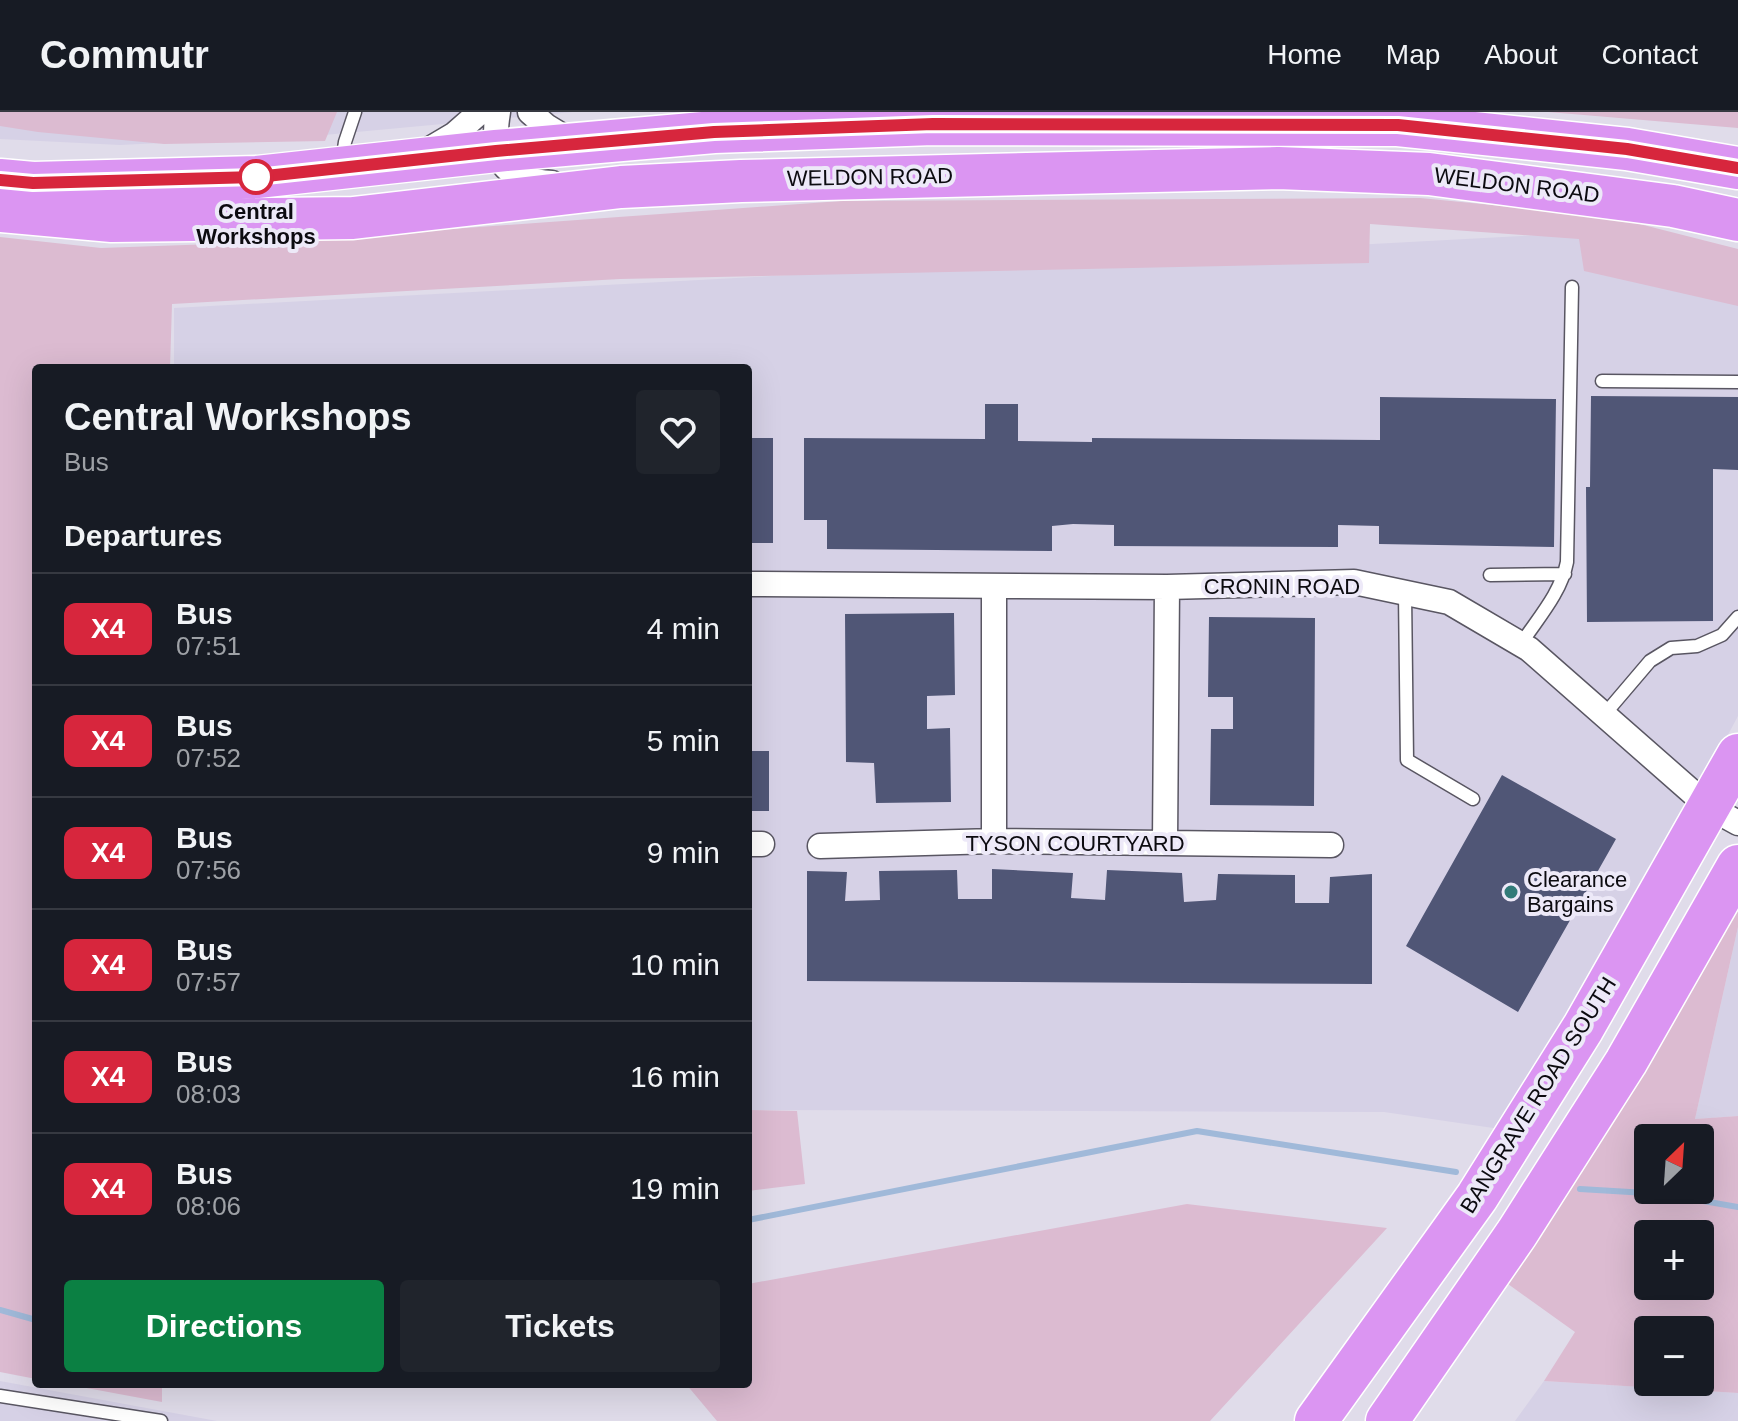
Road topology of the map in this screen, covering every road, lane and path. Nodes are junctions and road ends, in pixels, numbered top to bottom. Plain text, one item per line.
1 (355, 112) edge
2 (480, 112) edge
3 (530, 112) edge
4 (497, 132) edge
5 (575, 144) junction
6 (412, 160) junction
7 (1738, 168) edge
8 (341, 169) junction
9 (0, 180) edge
10 (621, 187) junction
11 (0, 211) edge
12 (1738, 220) edge
13 (1572, 287) dead end
14 (1602, 381) dead end
15 (1738, 382) edge
16 (1565, 574) junction
17 (1490, 575) dead end
18 (752, 584) edge
19 (994, 586) junction
20 (1167, 587) junction
21 (1405, 593) junction
22 (1738, 617) edge
23 (1521, 644) junction
24 (1604, 715) junction
25 (1738, 755) edge
26 (1473, 799) dead end
27 (1723, 815) edge
28 (994, 841) junction
29 (1165, 843) junction
30 (1331, 845) dead end
31 (820, 846) dead end
32 (1738, 866) edge
33 (0, 1396) edge
34 (161, 1421) edge
35 (1316, 1421) edge
36 (1387, 1421) edge

1 - 8 lane
2 - 6 street
3 - 5 street
4 - 5 highway, WELDON ROAD
4 - 6 highway, WELDON ROAD
4 - 10 street
5 - 7 highway, WELDON ROAD
6 - 8 highway, WELDON ROAD
8 - 9 highway, WELDON ROAD
10 - 11 highway, WELDON ROAD
10 - 12 highway, WELDON ROAD
13 - 16 lane
14 - 15 lane
16 - 17 lane
16 - 23 lane
18 - 19 street, CRONIN ROAD
19 - 20 street, CRONIN ROAD
19 - 28 street
20 - 21 street, CRONIN ROAD
20 - 29 street
21 - 23 street, CRONIN ROAD
21 - 26 lane
22 - 24 lane
23 - 24 street, CRONIN ROAD
24 - 27 street, CRONIN ROAD
25 - 27 highway, BANGRAVE ROAD SOUTH
27 - 35 highway, BANGRAVE ROAD SOUTH
28 - 29 street, TYSON COURTYARD
28 - 31 street, TYSON COURTYARD
29 - 30 street, TYSON COURTYARD
32 - 36 highway
33 - 34 lane

